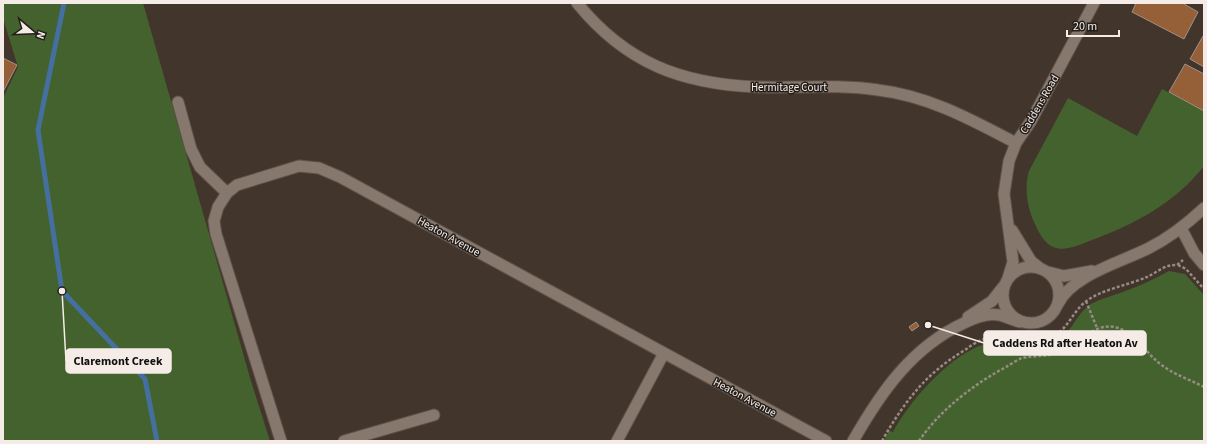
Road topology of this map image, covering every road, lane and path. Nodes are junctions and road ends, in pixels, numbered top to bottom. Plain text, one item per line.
1 (577, 3) edge
2 (1094, 3) edge
3 (178, 102) dead end
4 (1016, 143) junction
5 (227, 193) junction
6 (1204, 208) edge
7 (1005, 211) junction
8 (1181, 228) junction
9 (1184, 259) dead end
10 (1177, 265) junction
11 (1204, 265) edge
12 (1106, 267) junction
13 (1044, 270) junction
14 (1007, 280) junction
15 (1204, 289) edge
16 (1086, 301) junction
17 (1058, 304) junction
18 (1020, 322) junction
19 (955, 327) junction
20 (1097, 328) junction
21 (664, 353) junction
22 (1204, 387) edge
23 (434, 415) dead end
24 (281, 441) edge
25 (344, 441) edge
26 (617, 441) edge
27 (826, 441) edge
28 (854, 441) edge
29 (882, 441) edge
30 (919, 441) edge

1 - 4 street, Hermitage Court
2 - 4 street, Caddens Road
3 - 5 street
4 - 7 street, Caddens Road
5 - 21 street, Heaton Avenue
5 - 24 street, Heaton Avenue
6 - 8 street
7 - 13 street, Caddens Road
7 - 14 street, Caddens Road
8 - 11 street
8 - 12 street
9 - 10 path
10 - 15 path
10 - 16 path
12 - 13 street
12 - 17 street
13 - 14 street
13 - 17 street
14 - 18 street
14 - 19 street, Caddens Road
16 - 20 path
16 - 29 path
17 - 18 street
18 - 19 street, Caddens Road
19 - 28 street, Caddens Road
20 - 22 path
20 - 30 path
21 - 26 street
21 - 27 street, Heaton Avenue
23 - 25 street

